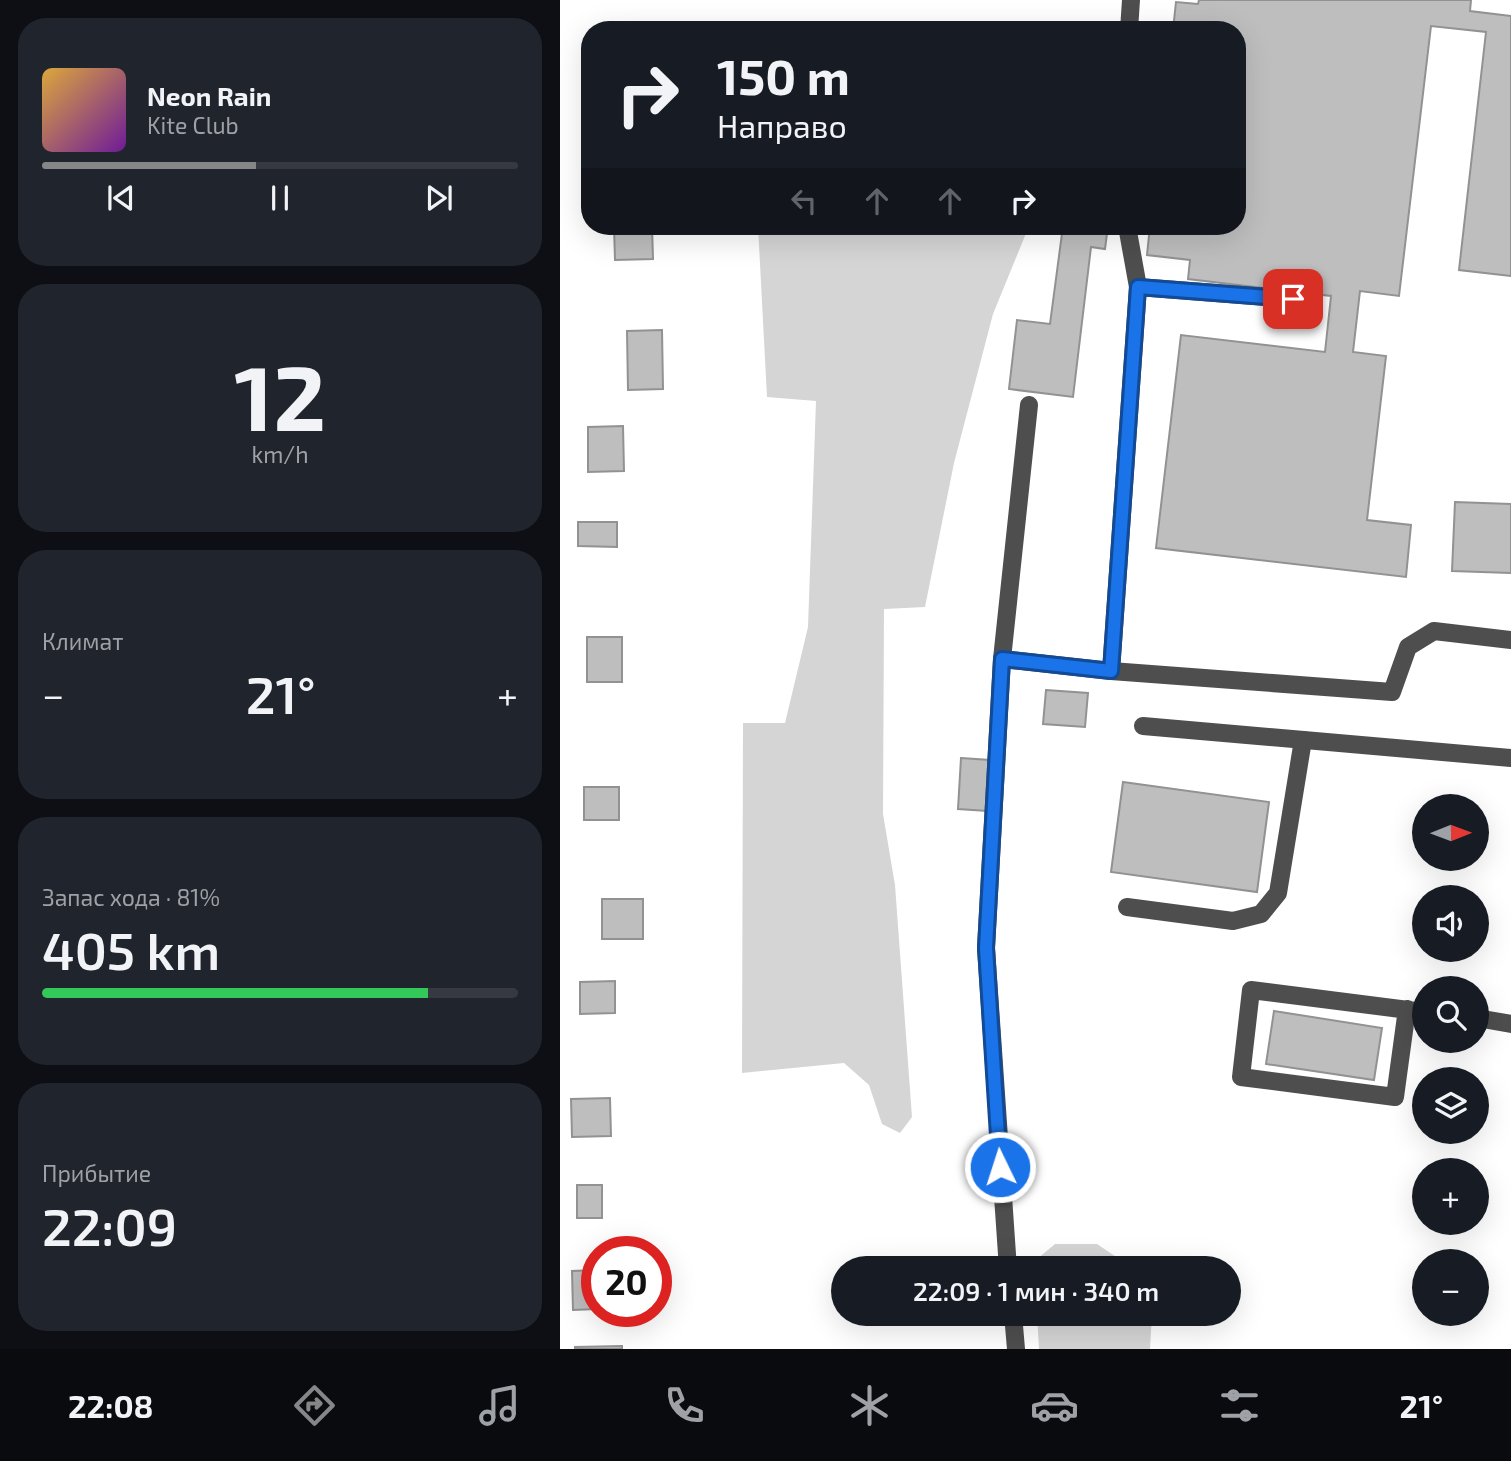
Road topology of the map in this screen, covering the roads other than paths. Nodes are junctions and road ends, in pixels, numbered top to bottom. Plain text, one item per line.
1 (1131, 0) edge
2 (1130, 21) edge
3 (1129, 235) edge
4 (1138, 287) junction
5 (1293, 299) dead end
6 (1029, 405) dead end
7 (1511, 640) edge
8 (1002, 659) junction
9 (1111, 671) junction
10 (1143, 726) dead end
11 (1303, 740) junction
12 (1511, 758) edge
13 (1127, 907) dead end
14 (1415, 1011) edge
15 (1489, 1020) edge
16 (1511, 1024) edge
17 (1007, 1256) edge
18 (1014, 1326) edge
19 (1016, 1349) edge

1 - 2 lane
3 - 4 lane
4 - 5 lane
4 - 9 lane
6 - 8 lane
7 - 9 lane
8 - 9 lane
8 - 17 lane
10 - 11 lane
11 - 12 lane
11 - 13 lane
14 - 14 lane
15 - 16 lane
18 - 19 lane

